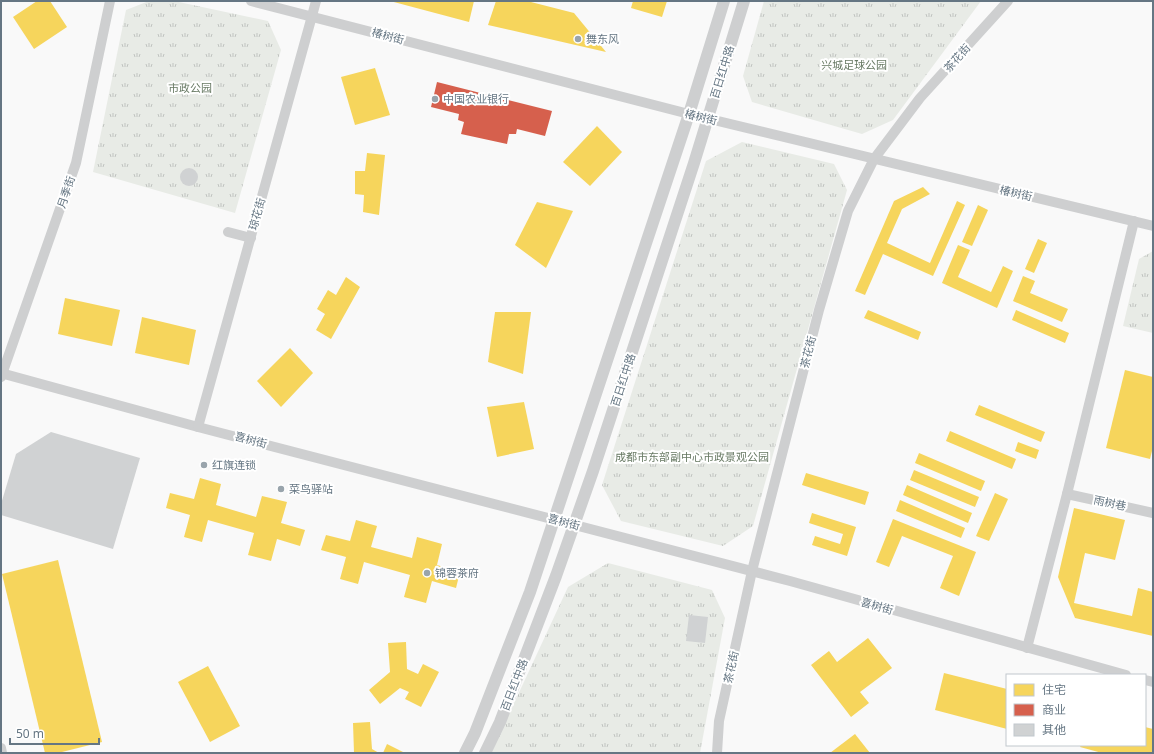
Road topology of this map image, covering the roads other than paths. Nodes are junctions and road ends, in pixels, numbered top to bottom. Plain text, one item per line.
1 (110, 1) edge
2 (251, 1) edge
3 (316, 1) edge
4 (724, 1) edge
5 (744, 1) edge
6 (1008, 1) edge
7 (312, 16) junction
8 (689, 114) junction
9 (708, 118) junction
10 (874, 159) junction
11 (1134, 221) junction
12 (1153, 226) edge
13 (228, 232) dead end
14 (251, 238) junction
15 (2, 374) edge
16 (198, 427) junction
17 (1067, 494) junction
18 (1153, 513) edge
19 (554, 520) junction
20 (574, 525) junction
21 (752, 572) junction
22 (1027, 648) junction
23 (1122, 674) edge
24 (1, 748) edge
25 (2, 753) edge
26 (465, 753) edge
27 (485, 753) edge
28 (717, 753) edge

1 - 15 street, 月季街
2 - 7 street, 椿树街
3 - 7 street, 琼花街
4 - 8 street, 百日红中路
5 - 9 street, 百日红中路
6 - 10 street, 茶花街
7 - 8 street, 椿树街
7 - 14 street, 琼花街
8 - 9 street, 椿树街
8 - 19 street, 百日红中路
9 - 10 street, 椿树街
9 - 20 street, 百日红中路
10 - 11 street, 椿树街
10 - 21 street, 茶花街
11 - 12 street, 椿树街
11 - 17 street
13 - 14 street
14 - 16 street, 琼花街
15 - 16 street, 喜树街
16 - 19 street, 喜树街
17 - 18 street, 雨树巷
17 - 22 street
19 - 20 street, 喜树街
19 - 26 street, 百日红中路
20 - 21 street, 喜树街
20 - 27 street, 百日红中路
21 - 22 street, 喜树街
21 - 28 street, 茶花街
22 - 23 street, 喜树街
24 - 25 street

